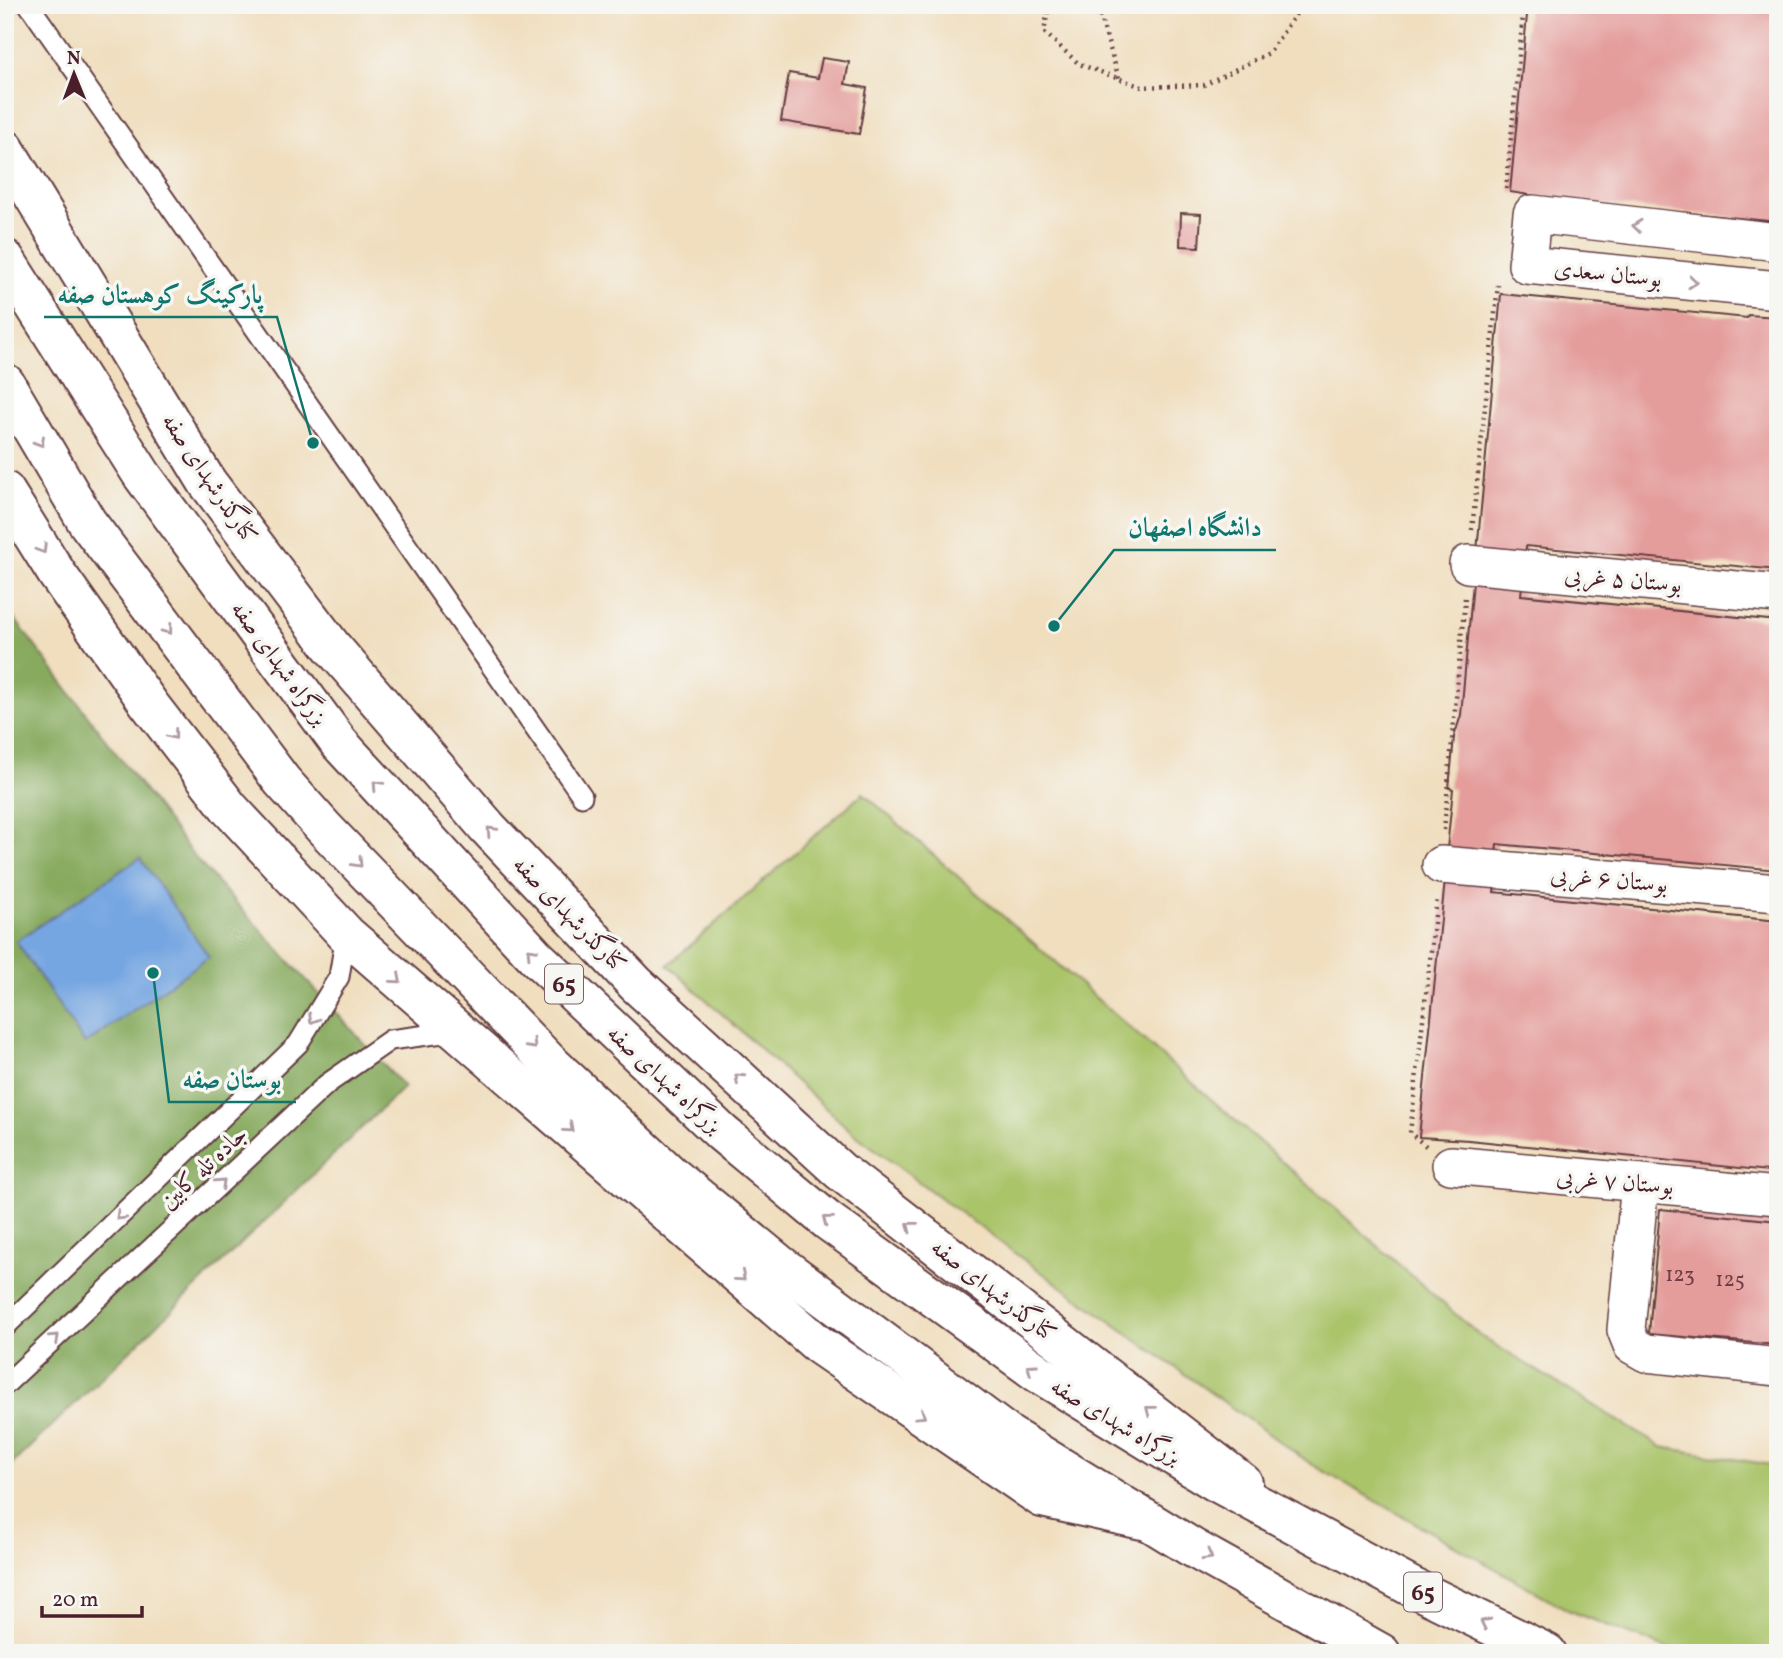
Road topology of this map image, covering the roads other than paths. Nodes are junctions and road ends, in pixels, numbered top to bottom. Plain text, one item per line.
1 (29, 5) edge
2 (5, 149) edge
3 (1778, 242) edge
4 (5, 259) edge
5 (1778, 290) edge
6 (5, 383) edge
7 (5, 491) edge
8 (1468, 564) dead end
9 (1778, 594) edge
10 (582, 796) dead end
11 (1441, 865) dead end
12 (1778, 892) edge
13 (346, 934) junction
14 (458, 1031) junction
15 (1451, 1166) dead end
16 (1640, 1183) junction
17 (1778, 1196) edge
18 (5, 1327) edge
19 (1778, 1367) edge
20 (5, 1385) edge
21 (1149, 1521) junction
22 (1300, 1527) junction
23 (1381, 1653) edge
24 (1547, 1653) edge

1 - 10 lane
22 -> 2 main road, کنارگذرشهدای صفه
3 -> 5 street, بوستان سعدی
22 -> 4 main road, بزرگراه شهدای صفه / 65
6 -> 21 main road
7 -> 13 main road
8 - 9 street, بوستان ۵ غربی
11 - 12 street, بوستان ۶ غربی
13 -> 14 main road
13 -> 18 lane, جاده تله کابین
20 -> 14 lane, جاده تله کابین
14 -> 21 main road
15 - 16 street, بوستان ۷ غربی
16 - 17 street, بوستان ۷ غربی
16 - 19 street
21 -> 23 main road
24 -> 22 main road, بزرگراه شهدای صفه / 65

